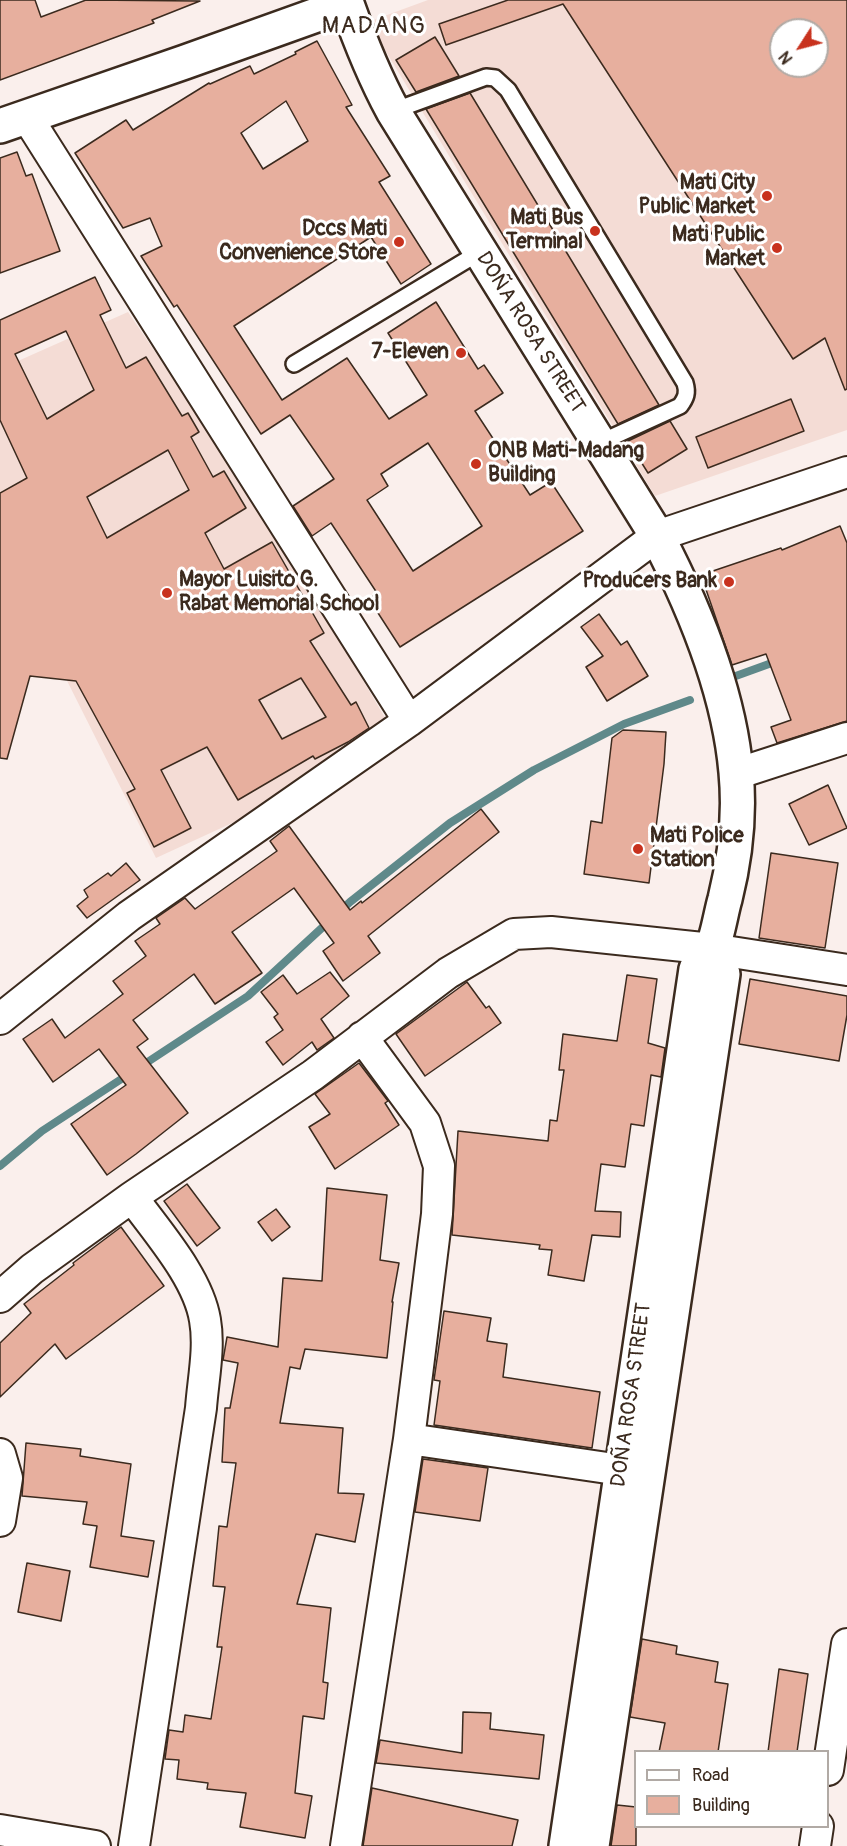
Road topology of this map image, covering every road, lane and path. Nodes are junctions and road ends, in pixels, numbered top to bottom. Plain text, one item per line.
1 (350, 1) edge
2 (393, 111) junction
3 (13, 121) edge
4 (480, 252) junction
5 (294, 364) dead end
6 (599, 443) junction
7 (847, 472) edge
8 (657, 536) junction
9 (409, 721) junction
10 (847, 738) edge
11 (736, 774) junction
12 (712, 949) junction
13 (847, 970) edge
14 (0, 1020) edge
15 (362, 1037) junction
16 (132, 1197) junction
17 (0, 1297) edge
18 (409, 1439) junction
19 (0, 1454) edge
20 (634, 1473) junction
21 (0, 1521) edge
22 (847, 1644) edge
23 (829, 1763) edge
24 (818, 1828) edge
25 (0, 1830) edge
26 (95, 1846) edge
27 (134, 1846) edge
28 (346, 1846) edge
29 (566, 1846) edge
30 (592, 1846) edge
31 (815, 1846) edge

1 - 2 street, DOÑA ROSA STREET
1 - 3 street
2 - 4 street, DOÑA ROSA STREET
2 - 6 lane
3 - 9 street
4 - 5 lane
4 - 6 street, DOÑA ROSA STREET
6 - 8 street, DOÑA ROSA STREET
7 - 8 street
8 - 9 street
8 - 11 street, DOÑA ROSA STREET
9 - 14 street
10 - 11 street
11 - 12 street, DOÑA ROSA STREET
12 - 13 street
12 - 15 street
12 - 20 street, DOÑA ROSA STREET
15 - 16 street
15 - 18 street
16 - 17 street
16 - 27 street
18 - 20 street
18 - 28 street
19 - 21 street
20 - 29 street, DOÑA ROSA STREET
20 - 30 street, DOÑA ROSA STREET
22 - 23 street
24 - 31 street
25 - 26 street

